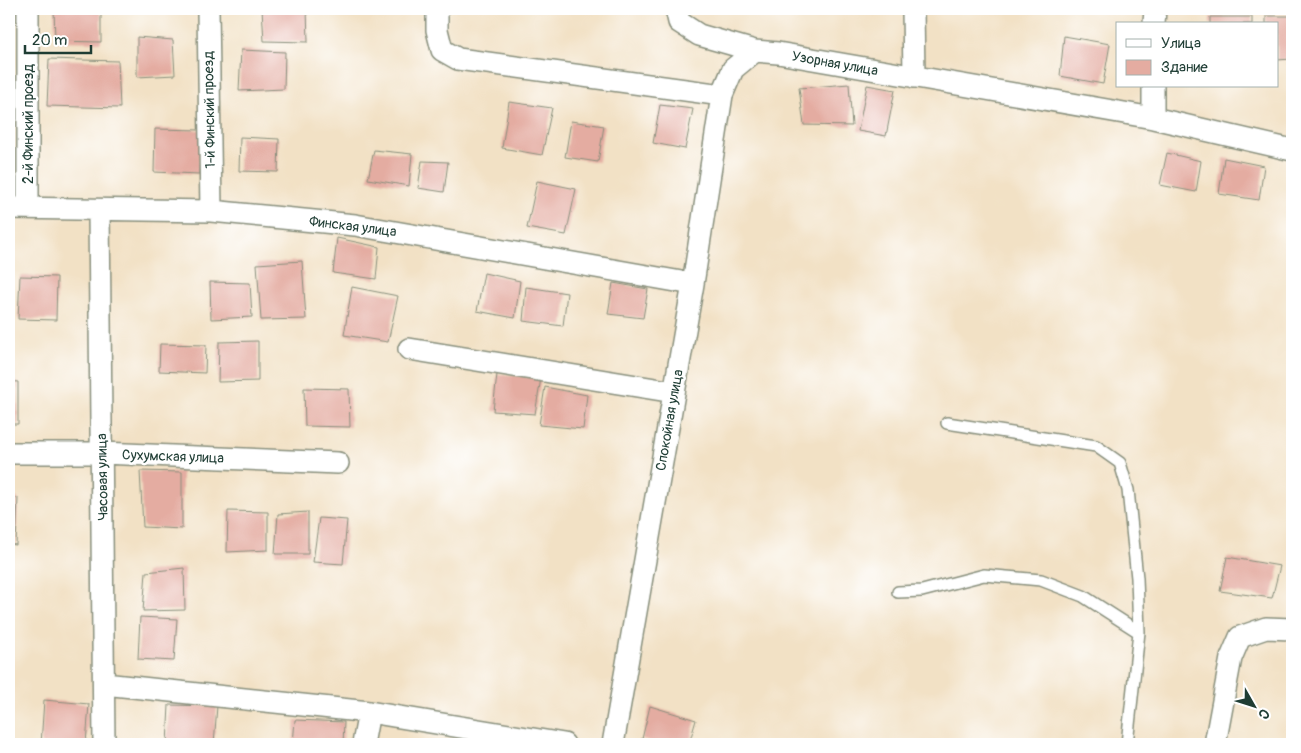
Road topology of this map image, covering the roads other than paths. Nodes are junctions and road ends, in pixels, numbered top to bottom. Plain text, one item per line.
1 (28, 9) edge
2 (208, 9) edge
3 (437, 9) edge
4 (676, 9) edge
5 (913, 9) edge
6 (1154, 9) edge
7 (1154, 22) edge
8 (754, 51) junction
9 (914, 77) junction
10 (1153, 88) edge
11 (722, 95) junction
12 (1153, 118) junction
13 (1292, 150) edge
14 (18, 208) edge
15 (100, 210) junction
16 (211, 211) junction
17 (693, 284) junction
18 (410, 349) dead end
19 (674, 392) junction
20 (946, 423) dead end
21 (9, 453) edge
22 (102, 453) junction
23 (338, 463) dead end
24 (898, 592) dead end
25 (1292, 630) edge
26 (1139, 632) junction
27 (104, 684) junction
28 (369, 712) junction
29 (104, 744) edge
30 (363, 744) edge
31 (564, 744) edge
32 (613, 744) edge
33 (1127, 744) edge
34 (1215, 744) edge

1 - 14 street, 2-й Финский проезд
2 - 16 street, 1-й Финский проезд
3 - 11 street
4 - 8 street
5 - 9 street
6 - 7 street
8 - 9 street, Узорная улица
8 - 11 street
9 - 12 street, Узорная улица
10 - 12 street
11 - 17 street, Спокойная улица
12 - 13 street, Узорная улица
14 - 15 street, Финская улица
15 - 16 street, Финская улица
15 - 22 street, Часовая улица
16 - 17 street, Финская улица
17 - 19 street, Спокойная улица
18 - 19 street
19 - 32 street, Спокойная улица
20 - 26 lane
21 - 22 street, Сухумская улица
22 - 23 street, Сухумская улица
22 - 27 street, Часовая улица
24 - 26 lane
25 - 34 street
26 - 33 lane
27 - 28 street
27 - 29 street, Часовая улица
28 - 30 street
28 - 31 street

